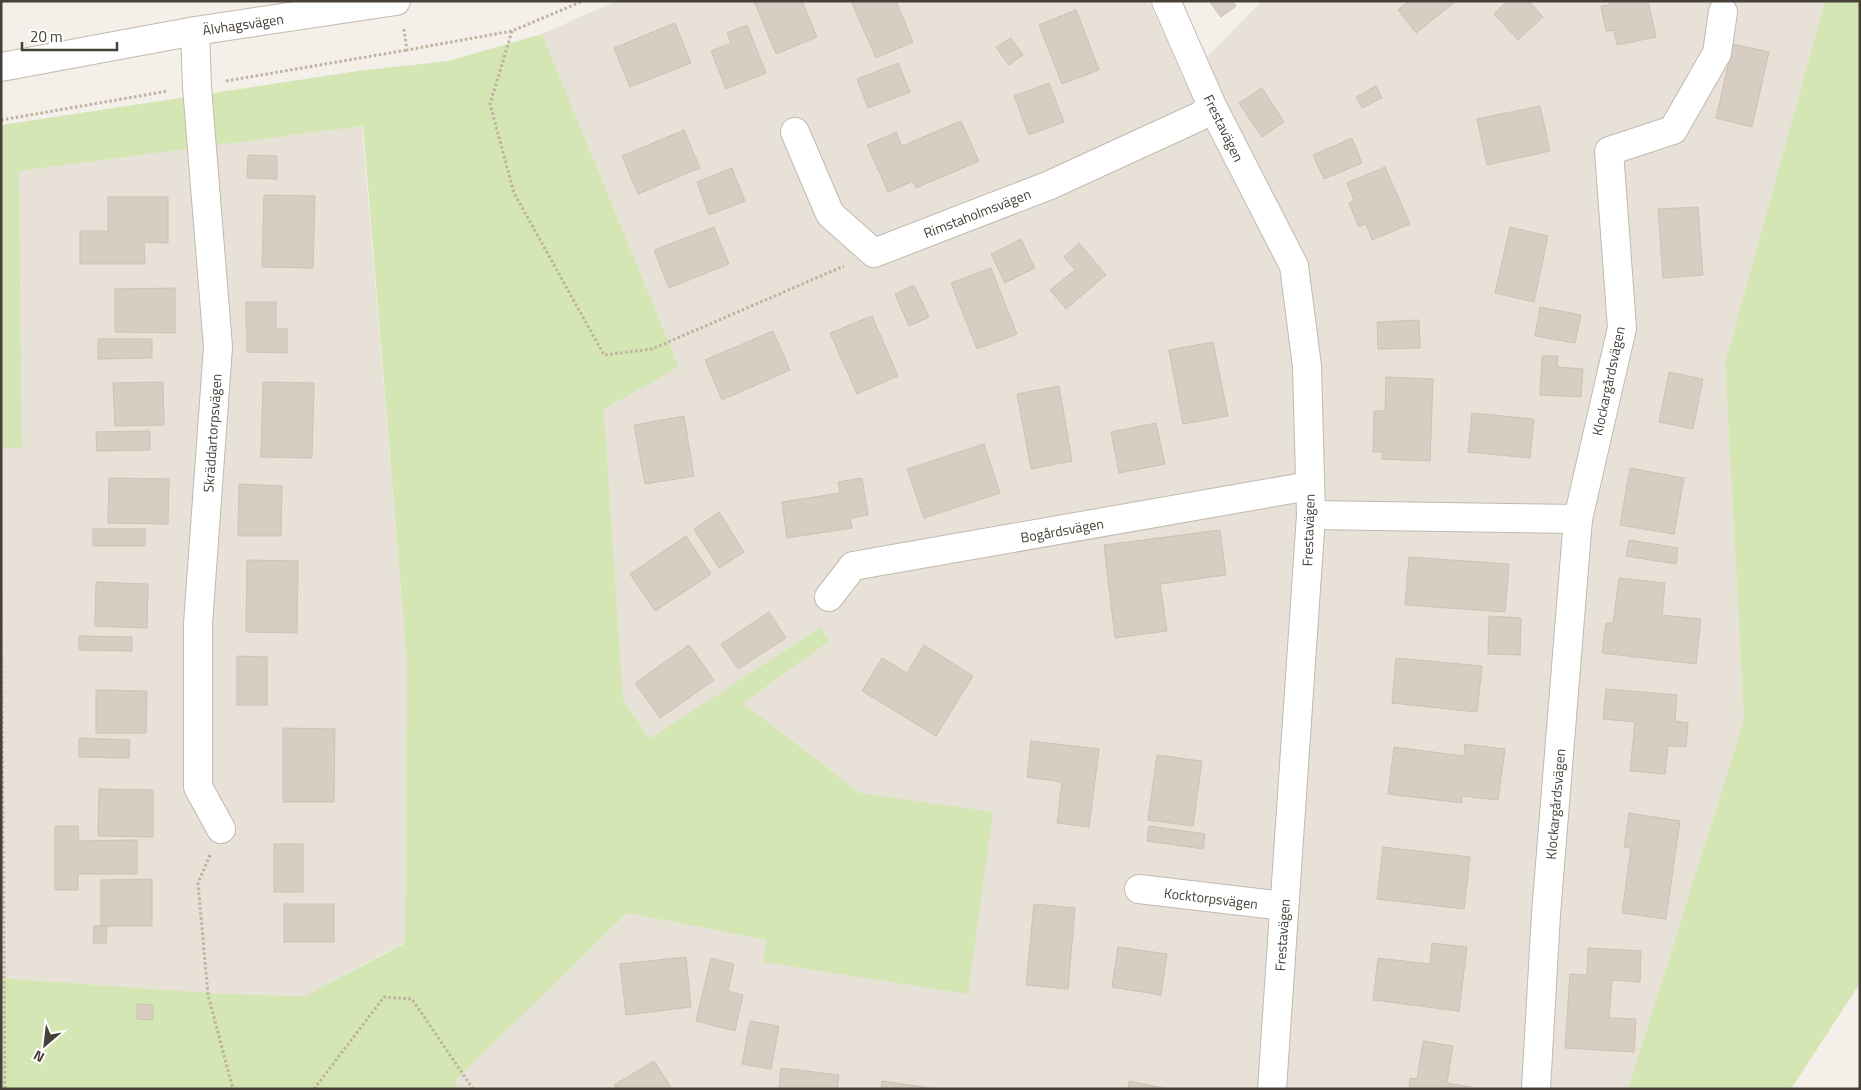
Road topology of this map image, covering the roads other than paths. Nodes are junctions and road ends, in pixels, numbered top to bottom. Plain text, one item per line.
1 (1166, 1) edge
2 (400, 11) edge
3 (1724, 12) dead end
4 (195, 31) junction
5 (1, 67) edge
6 (1212, 108) junction
7 (795, 132) dead end
8 (1309, 486) junction
9 (1311, 515) junction
10 (1578, 519) junction
11 (829, 597) dead end
12 (221, 829) road end
13 (1139, 889) dead end
14 (1283, 906) junction
15 (1272, 1089) edge
16 (1536, 1089) edge

1 - 6 street, Frestavägen
2 - 4 street, Älvhagsvägen
3 - 10 street, Klockargårdsvägen
4 - 5 street, Älvhagsvägen
4 - 12 street, Skräddartorpsvägen
6 - 7 street, Rimstaholmsvägen
6 - 8 street, Frestavägen
8 - 9 street, Frestavägen
8 - 11 street, Bogårdsvägen
9 - 10 street
9 - 14 street, Frestavägen
10 - 16 street, Klockargårdsvägen
13 - 14 street, Kocktorpsvägen
14 - 15 street, Frestavägen

